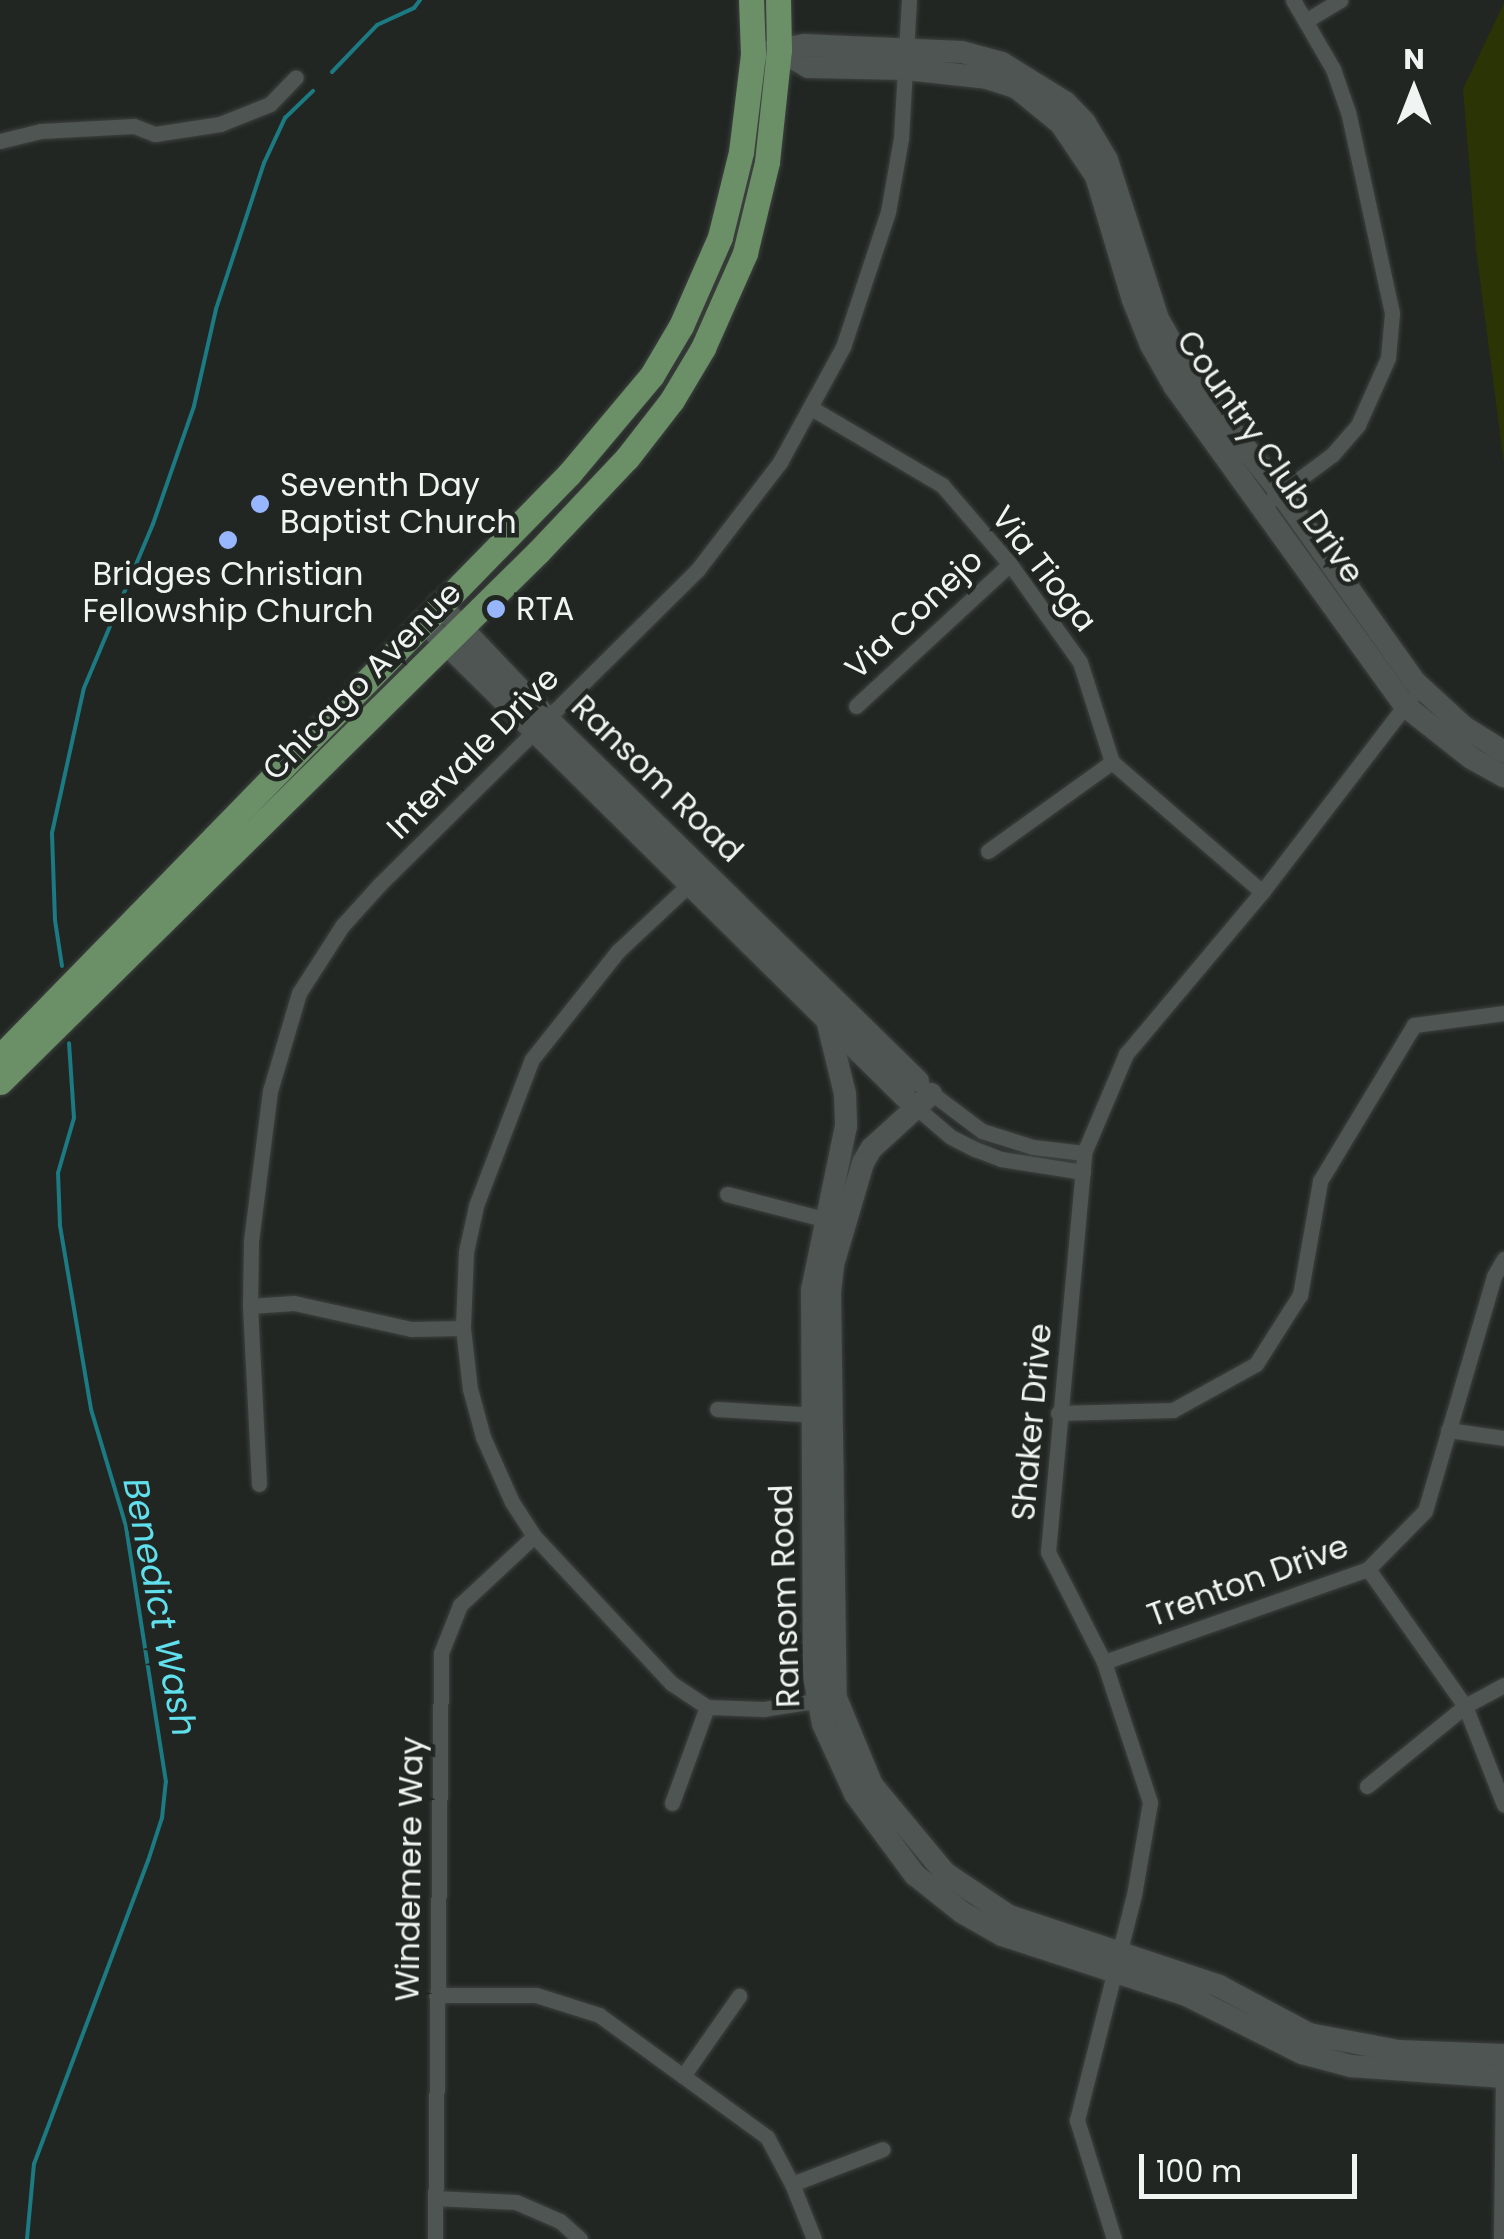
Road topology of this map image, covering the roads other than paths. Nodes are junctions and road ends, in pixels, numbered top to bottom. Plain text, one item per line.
1 (751, 0) edge
2 (778, 0) edge
3 (910, 0) edge
4 (1293, 0) edge
5 (1340, 0) edge
6 (1306, 20) junction
7 (766, 52) junction
8 (906, 59) junction
9 (296, 77) dead end
10 (0, 141) edge
11 (812, 409) junction
12 (1272, 499) junction
13 (1010, 564) junction
14 (431, 613) junction
15 (452, 635) junction
16 (1413, 696) junction
17 (856, 706) dead end
18 (541, 725) junction
19 (1504, 752) edge
20 (1112, 762) junction
21 (1504, 776) edge
22 (988, 852) dead end
23 (698, 877) junction
24 (1262, 892) junction
25 (1504, 1013) edge
26 (827, 1020) junction
27 (0, 1057) edge
28 (0, 1082) edge
29 (910, 1087) junction
30 (845, 1094) junction
31 (1084, 1153) junction
32 (1083, 1172) junction
33 (727, 1194) dead end
34 (836, 1222) junction
35 (1504, 1259) edge
36 (250, 1306) junction
37 (464, 1328) junction
38 (717, 1409) dead end
39 (1058, 1413) junction
40 (822, 1415) junction
41 (1448, 1430) junction
42 (1504, 1438) edge
43 (259, 1484) dead end
44 (534, 1536) junction
45 (1368, 1569) junction
46 (1104, 1662) junction
47 (1504, 1685) edge
48 (826, 1699) junction
49 (1465, 1706) junction
50 (707, 1707) junction
51 (1368, 1786) dead end
52 (672, 1803) dead end
53 (1504, 1804) edge
54 (1116, 1961) junction
55 (436, 1994) junction
56 (738, 1996) dead end
57 (1504, 2062) edge
58 (683, 2076) junction
59 (883, 2149) dead end
60 (792, 2184) junction
61 (435, 2198) junction
62 (434, 2239) edge
63 (580, 2239) edge
64 (814, 2239) edge
65 (1114, 2239) edge
66 (1501, 2239) edge

1 - 7 main road, Chicago Avenue
2 - 7 main road, Chicago Avenue
3 - 8 street, Intervale Drive
4 - 6 street
5 - 6 street
6 - 12 street
7 - 8 street, Country Club Drive
7 - 14 main road, Chicago Avenue
7 - 15 main road, Chicago Avenue
8 - 11 street, Intervale Drive
8 - 12 street, Country Club Drive
9 - 10 street
11 - 13 street, Via Tioga
11 - 18 street, Intervale Drive
12 - 16 street, Country Club Drive
13 - 17 street, Via Conejo
13 - 20 street, Via Tioga
14 - 15 street, Ransom Road
14 - 27 main road, Chicago Avenue
15 - 18 street, Ransom Road
15 - 28 main road, Chicago Avenue
16 - 19 street, Country Club Drive
16 - 21 street, Country Club Drive
16 - 24 street, Shaker Drive
18 - 23 street, Ransom Road
18 - 36 street, Intervale Drive
20 - 22 street
20 - 24 street
23 - 26 street, Ransom Road
23 - 29 street, Ransom Road
23 - 37 street
24 - 31 street, Shaker Drive
25 - 39 street
26 - 29 street, Ransom Road
26 - 30 street, Ransom Road
29 - 30 street
29 - 31 street
29 - 32 street
29 - 34 street, Ransom Road
30 - 34 street, Ransom Road
31 - 32 street, Shaker Drive
32 - 39 street, Shaker Drive
33 - 34 street
34 - 40 street, Ransom Road
35 - 41 street, Trenton Drive
36 - 37 street
36 - 43 street, Intervale Drive
37 - 44 street
38 - 40 street
39 - 46 street, Shaker Drive
40 - 48 street, Ransom Road
41 - 42 street
41 - 45 street, Trenton Drive
44 - 50 street
44 - 55 street, Windemere Way
45 - 46 street, Trenton Drive
45 - 49 street
46 - 54 street, Shaker Drive
47 - 49 street
48 - 50 street
48 - 54 street, Ransom Road
49 - 51 street
49 - 53 street
50 - 52 street
54 - 57 street, Ransom Road
54 - 65 street, Shaker Drive
55 - 58 street
55 - 61 street, Windemere Way
56 - 58 street
57 - 66 street
58 - 60 street
59 - 60 street
60 - 64 street
61 - 62 street, Windemere Way
61 - 63 street

